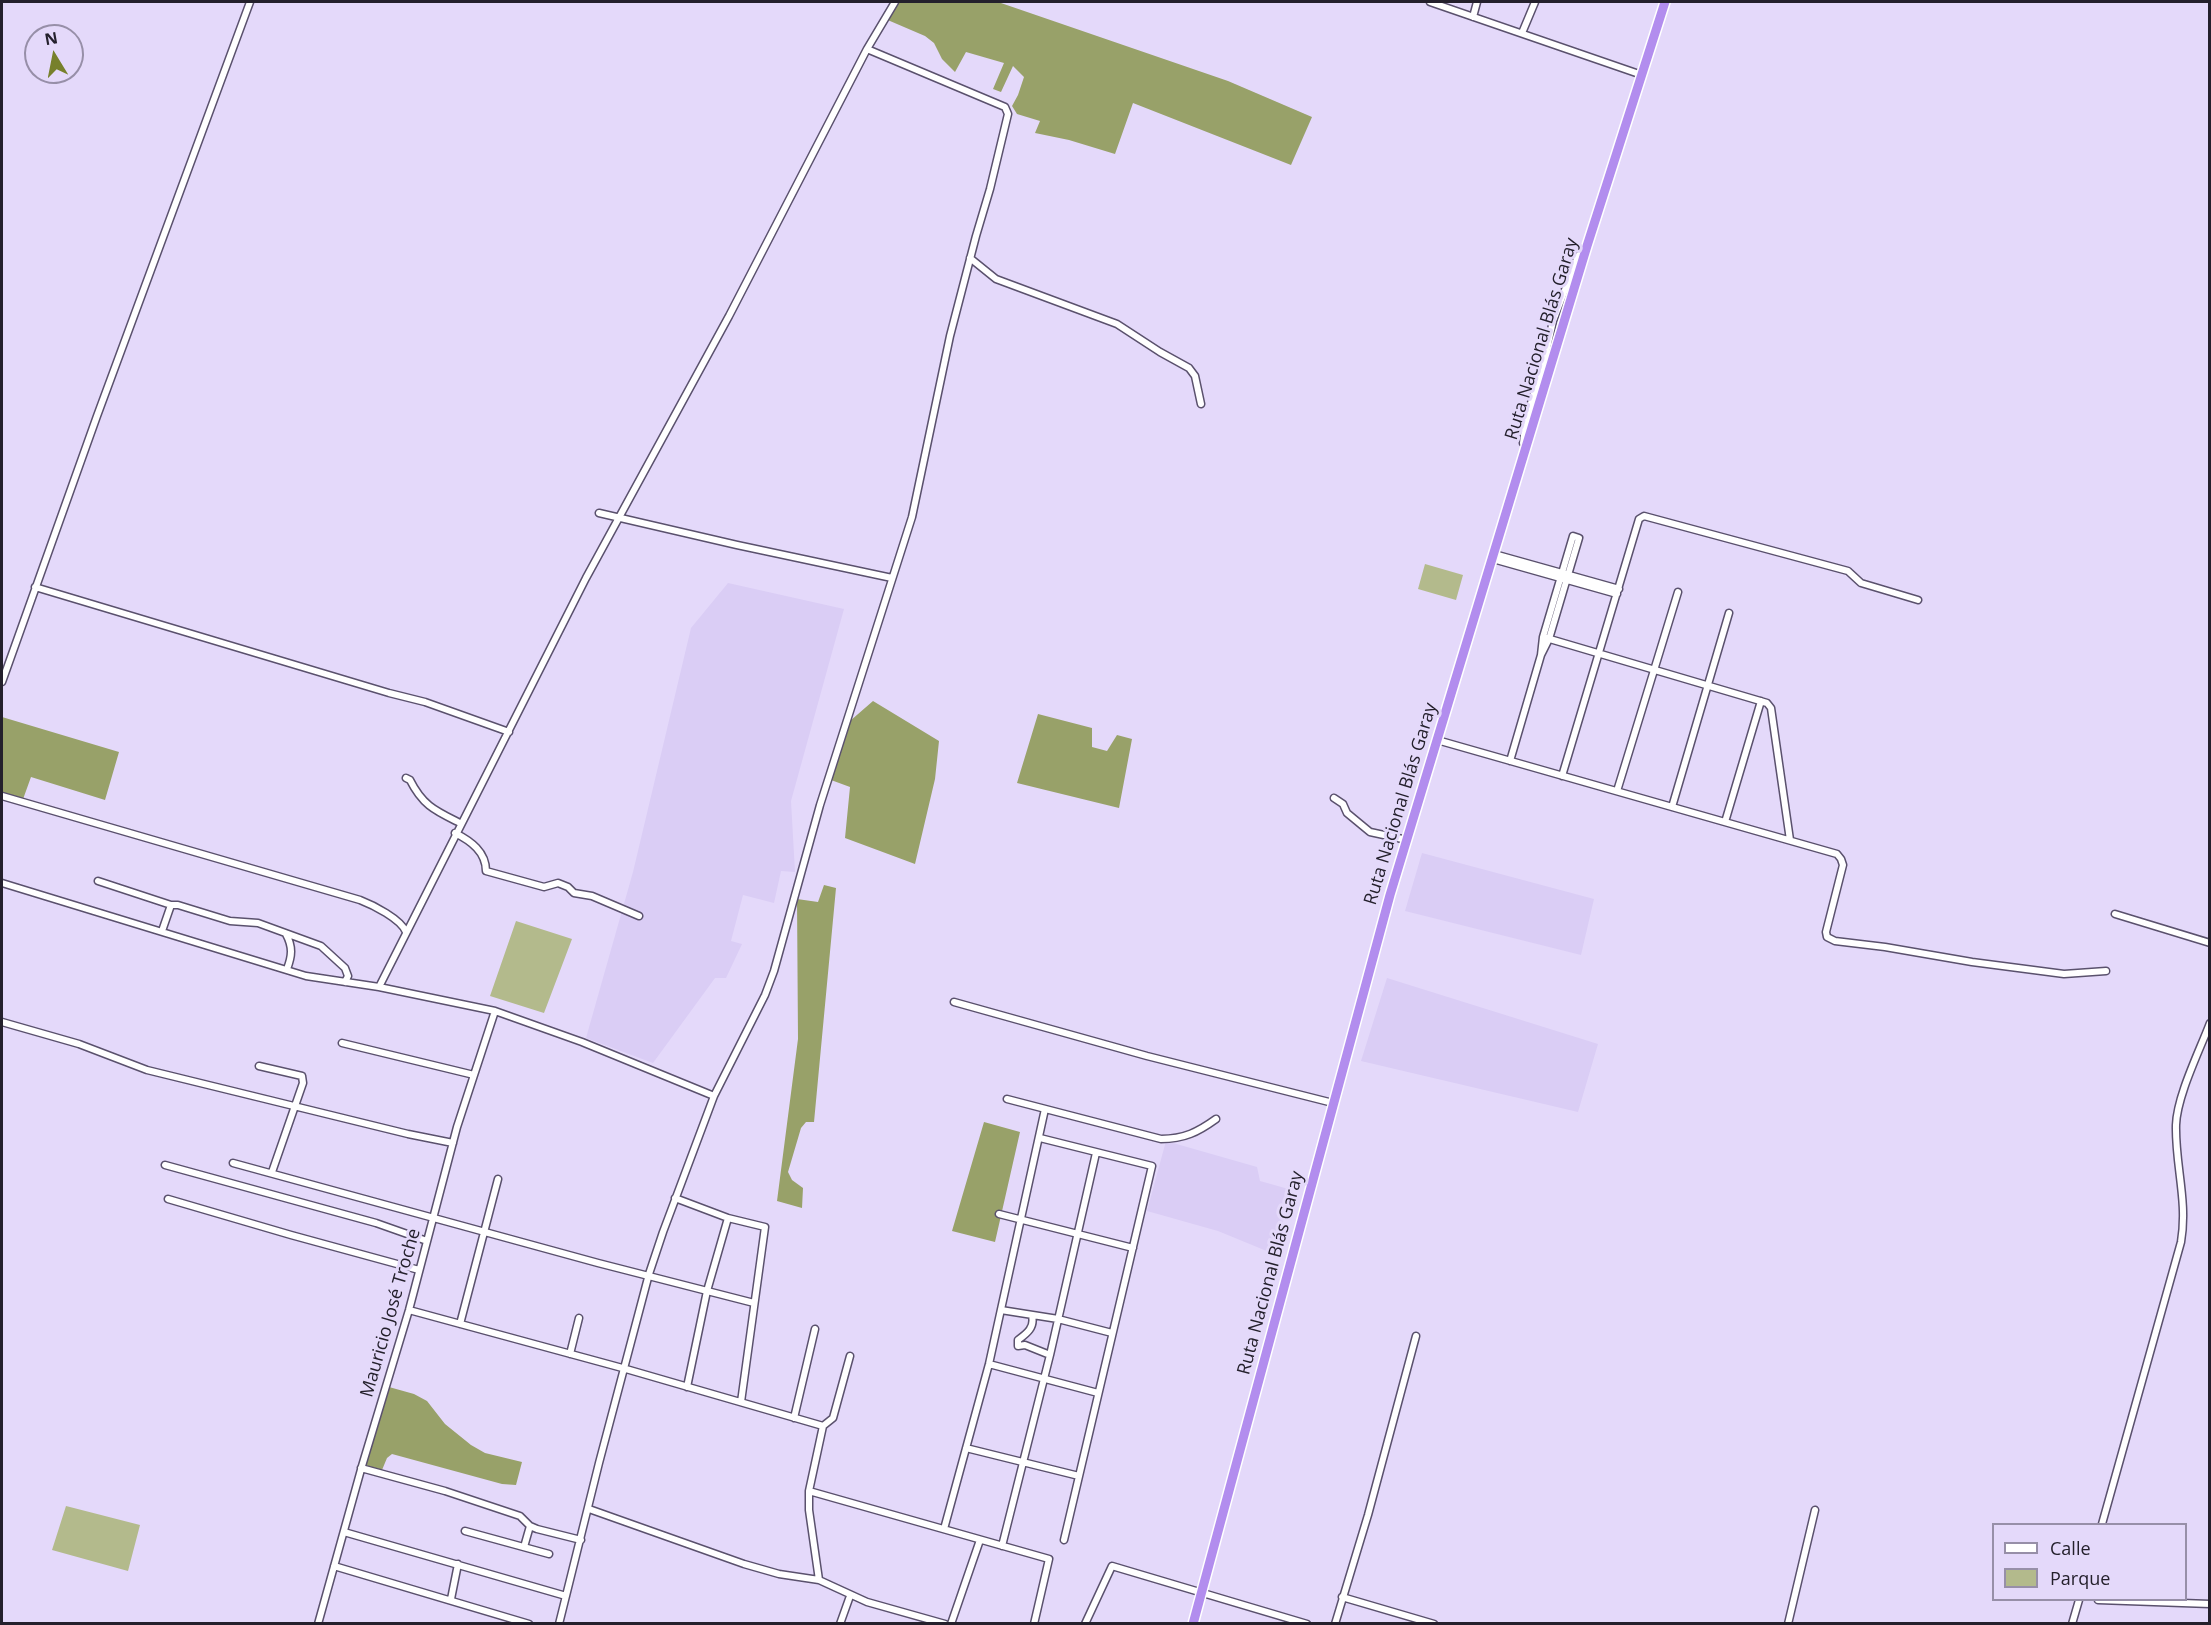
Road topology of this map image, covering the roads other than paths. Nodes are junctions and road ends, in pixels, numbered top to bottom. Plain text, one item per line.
1 (250, 2) edge
2 (895, 2) edge
3 (1430, 2) edge
4 (1477, 2) edge
5 (1535, 2) edge
6 (1665, 2) edge
7 (1473, 17) junction
8 (1522, 33) junction
9 (867, 49) junction
10 (1642, 75) junction
11 (970, 258) junction
12 (1201, 404) dead end
13 (598, 513) dead end
14 (620, 519) junction
15 (1494, 556) junction
16 (1565, 576) junction
17 (892, 578) junction
18 (35, 587) junction
19 (1618, 591) junction
20 (1678, 592) dead end
21 (1918, 600) dead end
22 (1729, 613) dead end
23 (1546, 638) junction
24 (1600, 654) junction
25 (1653, 669) junction
26 (2, 682) edge
27 (1708, 685) junction
28 (1761, 700) junction
29 (509, 732) junction
30 (1437, 740) junction
31 (1510, 761) junction
32 (1562, 776) junction
33 (406, 778) dead end
34 (1617, 791) junction
35 (2, 796) edge
36 (1334, 798) dead end
37 (1672, 807) junction
38 (1725, 822) junction
39 (460, 823) junction
40 (455, 833) junction
41 (1407, 840) junction
42 (1790, 840) junction
43 (98, 881) dead end
44 (2, 884) edge
45 (171, 905) junction
46 (2115, 914) dead end
47 (639, 916) dead end
48 (162, 931) junction
49 (406, 932) junction
50 (286, 934) junction
51 (2210, 943) edge
52 (287, 969) junction
53 (2106, 971) dead end
54 (345, 982) junction
55 (379, 987) junction
56 (954, 1002) dead end
57 (495, 1011) junction
58 (2, 1022) edge
59 (2210, 1023) edge
60 (342, 1043) dead end
61 (259, 1066) dead end
62 (474, 1075) junction
63 (714, 1096) junction
64 (1007, 1099) dead end
65 (1333, 1103) junction
66 (295, 1107) junction
67 (1045, 1109) junction
68 (1216, 1119) dead end
69 (1040, 1138) junction
70 (453, 1143) junction
71 (1096, 1153) junction
72 (233, 1163) dead end
73 (165, 1165) dead end
74 (272, 1172) junction
75 (498, 1179) dead end
76 (675, 1198) junction
77 (168, 1199) dead end
78 (999, 1214) dead end
79 (433, 1218) junction
80 (728, 1218) junction
81 (1021, 1219) junction
82 (484, 1232) junction
83 (1077, 1234) junction
84 (427, 1241) junction
85 (1133, 1248) junction
86 (420, 1270) junction
87 (649, 1276) junction
88 (707, 1291) junction
89 (754, 1303) junction
90 (409, 1310) junction
91 (1000, 1310) junction
92 (1032, 1316) junction
93 (579, 1318) dead end
94 (1058, 1319) junction
95 (460, 1324) junction
96 (815, 1329) dead end
97 (1112, 1333) junction
98 (1416, 1335) dead end
99 (570, 1354) junction
100 (1050, 1355) junction
101 (850, 1356) dead end
102 (989, 1364) junction
103 (626, 1369) junction
104 (1043, 1379) junction
105 (687, 1387) junction
106 (1098, 1393) junction
107 (741, 1402) junction
108 (794, 1418) junction
109 (823, 1426) junction
110 (966, 1448) junction
111 (1022, 1462) junction
112 (361, 1468) junction
113 (1079, 1476) junction
114 (809, 1491) junction
115 (589, 1509) junction
116 (1815, 1510) dead end
117 (2102, 1523) edge
118 (530, 1527) junction
119 (945, 1528) junction
120 (465, 1531) dead end
121 (344, 1532) junction
122 (581, 1540) junction
123 (980, 1540) junction
124 (1064, 1540) dead end
125 (1002, 1546) junction
126 (524, 1547) junction
127 (549, 1554) dead end
128 (458, 1564) junction
129 (334, 1566) junction
130 (819, 1580) junction
131 (1202, 1593) junction
132 (566, 1596) junction
133 (849, 1596) junction
134 (1342, 1597) junction
135 (451, 1599) junction
136 (2078, 1601) edge
137 (2143, 1601) edge
138 (2210, 1604) edge
139 (318, 1623) edge
140 (530, 1623) edge
141 (559, 1623) edge
142 (840, 1623) edge
143 (945, 1623) edge
144 (951, 1623) edge
145 (1034, 1623) edge
146 (1085, 1623) edge
147 (1193, 1623) edge
148 (1307, 1623) edge
149 (1335, 1623) edge
150 (1434, 1623) edge
151 (1788, 1623) edge
152 (2072, 1623) edge

1 - 18 street
2 - 9 street
3 - 7 street
4 - 7 street
5 - 8 street
6 - 10 highway, Ruta Nacional Blás Garay
7 - 8 street
8 - 10 street
9 - 11 street
9 - 14 street
10 - 15 highway, Ruta Nacional Blás Garay
11 - 12 street
11 - 17 street
13 - 14 street
14 - 17 street
14 - 29 street
15 - 16 street
15 - 30 highway, Ruta Nacional Blás Garay
16 - 16 street
16 - 19 street
16 - 23 street
17 - 63 street
18 - 26 street
18 - 29 street
19 - 21 street
19 - 24 street
20 - 25 street
22 - 27 street
23 - 24 street
23 - 31 street
24 - 25 street
24 - 32 street
25 - 27 street
25 - 34 street
27 - 28 street
27 - 37 street
28 - 38 street
28 - 42 street
29 - 39 street
30 - 31 street
30 - 41 highway, Ruta Nacional Blás Garay
31 - 32 street
32 - 34 street
33 - 39 street
34 - 37 street
35 - 49 street
36 - 41 street
37 - 38 street
38 - 42 street
39 - 40 street
40 - 47 street
40 - 49 street
41 - 65 highway, Ruta Nacional Blás Garay
42 - 53 street
43 - 45 street
44 - 48 street
45 - 48 street
45 - 50 street
46 - 51 street
48 - 52 street
49 - 55 street
50 - 52 street
50 - 54 street
52 - 54 street
54 - 55 street
55 - 57 street
56 - 65 street
57 - 62 street, Mauricio José Troche
57 - 63 street
58 - 66 street
59 - 117 street
60 - 62 street
61 - 66 street
62 - 70 street, Mauricio José Troche
63 - 76 street
64 - 67 street
65 - 131 highway, Ruta Nacional Blás Garay
66 - 70 street
66 - 74 street
67 - 68 street
67 - 69 street
69 - 71 street
69 - 81 street
70 - 79 street, Mauricio José Troche
71 - 83 street
71 - 85 street
72 - 74 street
73 - 84 street
74 - 79 street
75 - 82 street
76 - 80 street
76 - 87 street
77 - 86 street
78 - 81 street
79 - 82 street
79 - 84 street, Mauricio José Troche
80 - 88 street
80 - 89 street
81 - 83 street
81 - 91 street
82 - 87 street
82 - 95 street
83 - 85 street
83 - 94 street
84 - 86 street, Mauricio José Troche
85 - 97 street
86 - 90 street, Mauricio José Troche
87 - 88 street
87 - 103 street
88 - 89 street
88 - 105 street
89 - 107 street
90 - 95 street
90 - 112 street, Mauricio José Troche
91 - 92 street
91 - 102 street
92 - 94 street
92 - 100 street
93 - 99 street
94 - 97 street
94 - 100 street
95 - 99 street
96 - 108 street
97 - 106 street
98 - 134 street
99 - 103 street
100 - 104 street
101 - 109 street
102 - 104 street
102 - 110 street
103 - 105 street
103 - 115 street
104 - 106 street
104 - 111 street
105 - 107 street
106 - 113 street
107 - 108 street
108 - 109 street
109 - 114 street
110 - 111 street
110 - 119 street
111 - 113 street
111 - 125 street
112 - 118 street
112 - 121 street, Mauricio José Troche
113 - 124 street
114 - 119 street
114 - 130 street
115 - 122 street
115 - 130 street
116 - 151 street
118 - 122 street
118 - 126 street
119 - 123 street
120 - 126 street
121 - 128 street
121 - 129 street, Mauricio José Troche
122 - 132 street
123 - 125 street
123 - 144 street
125 - 145 street
126 - 127 street
128 - 132 street
128 - 135 street
129 - 135 street
129 - 139 street, Mauricio José Troche
130 - 133 street
131 - 146 street
131 - 147 highway, Ruta Nacional Blás Garay
131 - 148 street
132 - 141 street
133 - 142 street
133 - 143 street
134 - 149 street
134 - 150 street
135 - 140 street
136 - 152 street
137 - 138 street

